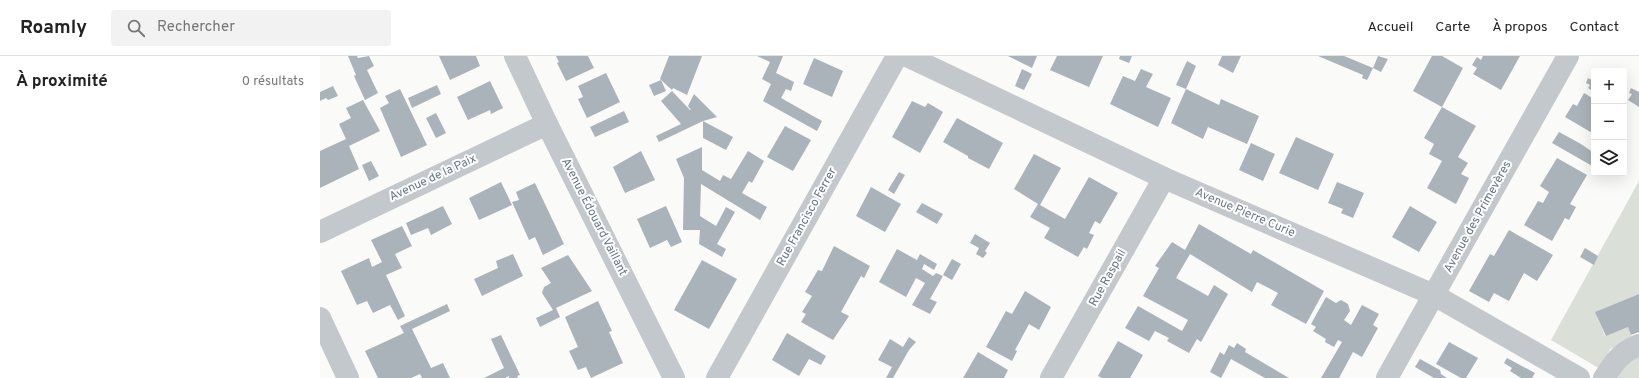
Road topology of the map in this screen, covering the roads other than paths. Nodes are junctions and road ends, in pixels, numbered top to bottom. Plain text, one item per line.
1 (515, 56) edge
2 (897, 56) edge
3 (907, 56) edge
4 (1568, 56) edge
5 (547, 124) junction
6 (1164, 178) junction
7 (320, 232) edge
8 (1434, 296) junction
9 (320, 318) edge
10 (1639, 345) edge
11 (1572, 376) edge
12 (348, 378) edge
13 (674, 378) edge
14 (717, 378) edge
15 (1051, 378) edge
16 (1388, 378) edge
17 (1604, 378) edge

1 - 5 street, Avenue Édouard Vaillant
2 - 14 street, Rue Francisco Ferrer
3 - 6 street, Avenue Pierre Curie
4 - 8 street, Avenue des Primevères
5 - 7 street, Avenue de la Paix
5 - 13 street, Avenue Édouard Vaillant
6 - 8 street, Avenue Pierre Curie
6 - 15 street, Rue Raspail
8 - 11 street, Avenue Pierre Curie
8 - 16 street, Avenue des Primevères
9 - 12 street
10 - 17 street

